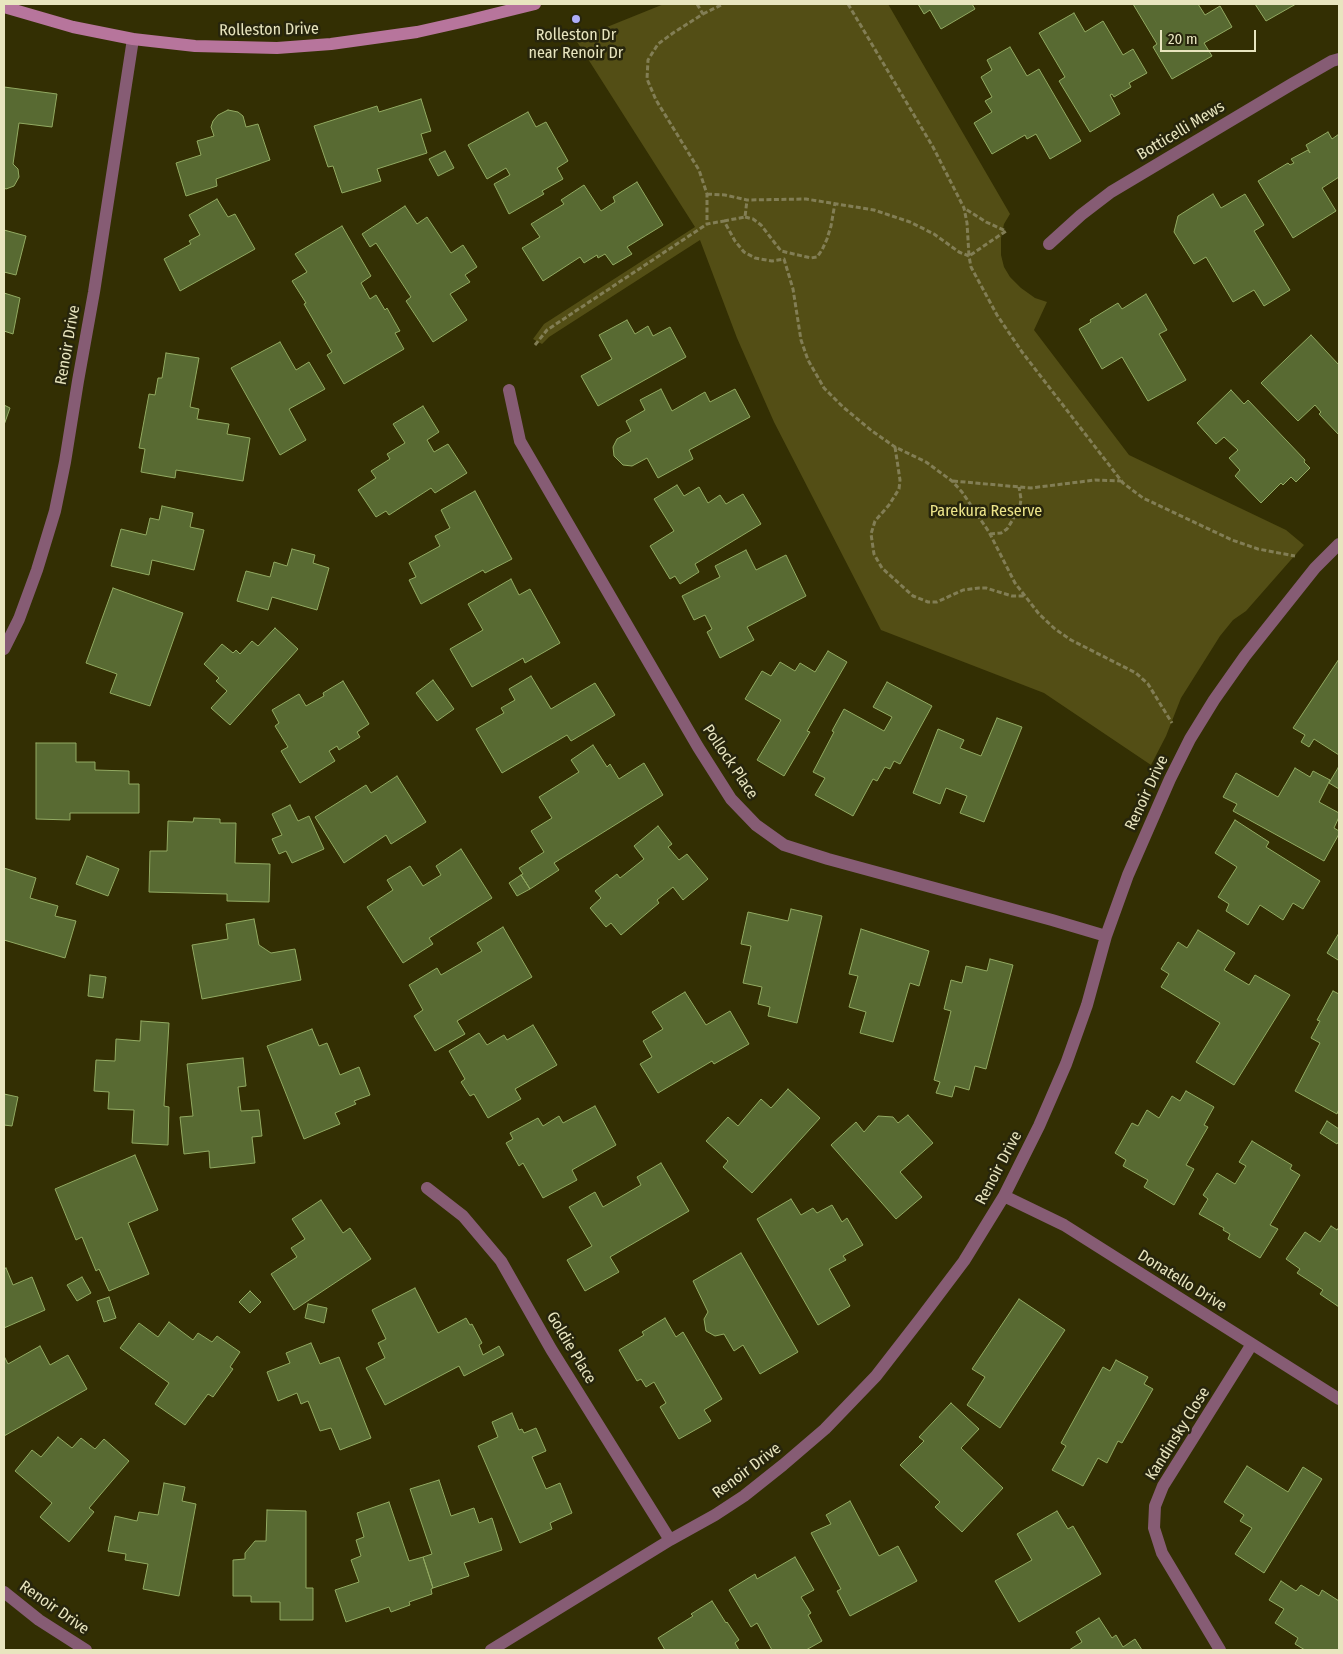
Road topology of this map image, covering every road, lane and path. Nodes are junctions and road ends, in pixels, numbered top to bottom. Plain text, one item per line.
1 (535, 4) edge
2 (697, 4) edge
3 (723, 4) edge
4 (848, 4) edge
5 (4, 7) edge
6 (703, 14) junction
7 (133, 38) junction
8 (1339, 59) edge
9 (707, 194) junction
10 (747, 200) junction
11 (835, 204) junction
12 (964, 208) junction
13 (745, 217) junction
14 (724, 221) junction
15 (708, 224) junction
16 (1049, 244) dead end
17 (780, 251) junction
18 (968, 256) junction
19 (784, 259) junction
20 (535, 344) dead end
21 (509, 390) dead end
22 (895, 447) junction
23 (952, 481) junction
24 (1121, 481) junction
25 (1019, 487) junction
26 (990, 534) junction
27 (1339, 544) edge
28 (1298, 556) dead end
29 (1025, 596) junction
30 (4, 649) edge
31 (1174, 726) dead end
32 (1106, 936) junction
33 (427, 1188) dead end
34 (1004, 1196) junction
35 (1252, 1344) junction
36 (1339, 1398) edge
37 (670, 1540) junction
38 (4, 1592) edge
39 (86, 1650) edge
40 (491, 1650) edge
41 (1220, 1650) edge

1 - 7 main road, Rolleston Drive
2 - 6 path
3 - 6 path
4 - 12 path
5 - 7 main road, Rolleston Drive
6 - 9 path
7 - 30 street, Renoir Drive
8 - 16 street, Botticelli Mews
9 - 10 path
9 - 15 path
10 - 11 path
10 - 13 path
11 - 17 path
11 - 18 path
12 - 18 path
12 - 18 path
13 - 14 path
13 - 17 path
14 - 15 path
14 - 19 path
15 - 20 path
17 - 19 path
18 - 24 path
19 - 22 path
21 - 32 street, Pollock Place
22 - 23 path
22 - 29 path
23 - 25 path
23 - 26 path
24 - 25 path
24 - 28 path
25 - 26 path
26 - 29 path
27 - 32 street, Renoir Drive
29 - 31 path
32 - 34 street, Renoir Drive
33 - 37 street, Goldie Place
34 - 35 street, Donatello Drive
34 - 37 street, Renoir Drive
35 - 36 street, Donatello Drive
35 - 41 street, Kandinsky Close
37 - 40 street, Renoir Drive
38 - 39 street, Renoir Drive

